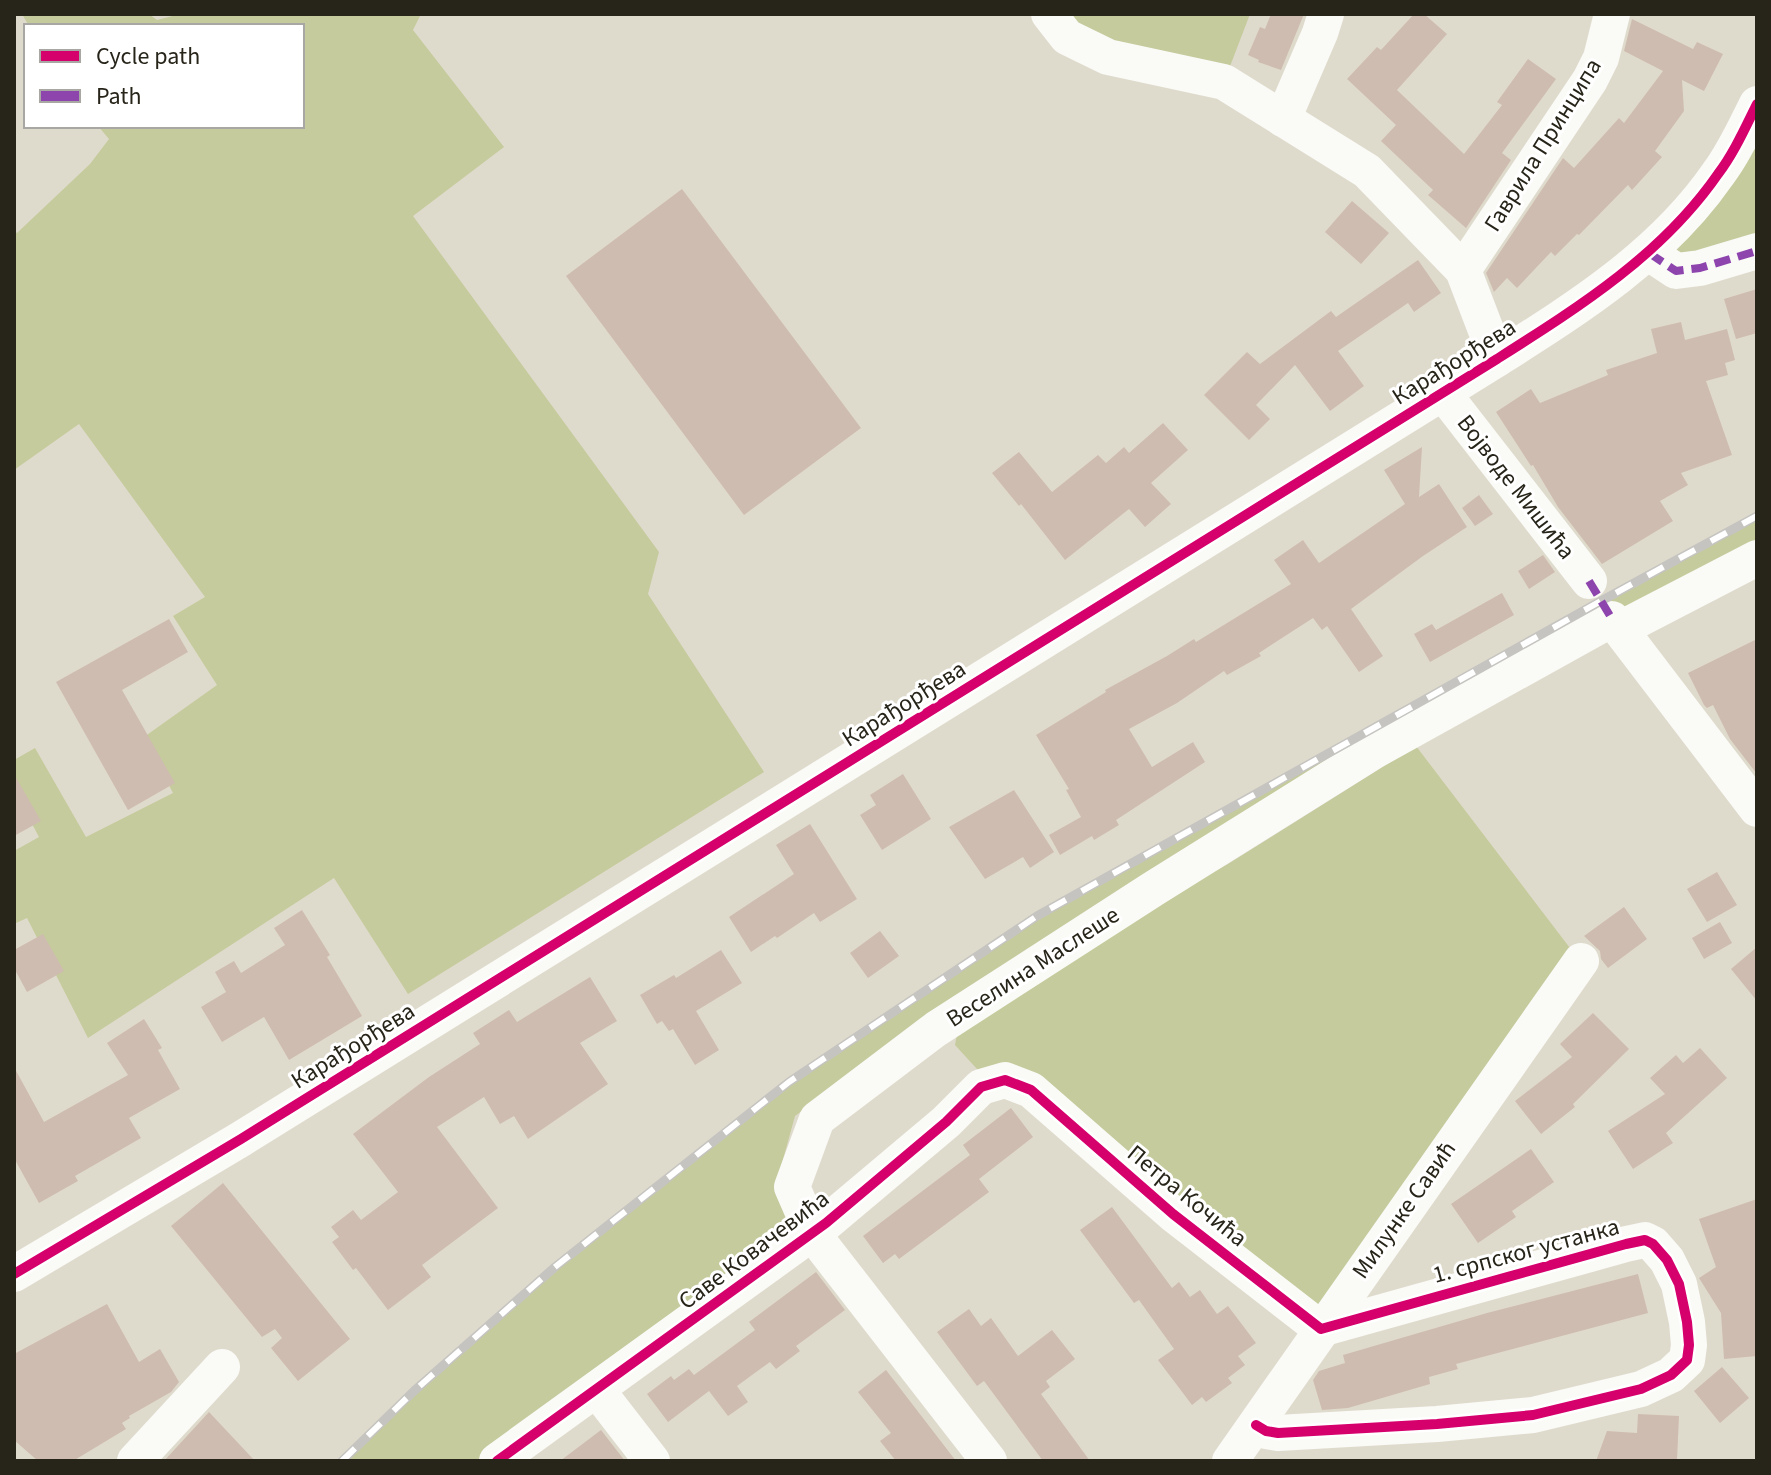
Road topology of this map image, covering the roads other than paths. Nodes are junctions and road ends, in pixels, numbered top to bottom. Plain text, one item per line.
1 (1049, 14) edge
2 (1326, 14) edge
3 (1612, 14) edge
4 (1757, 104) edge
5 (1283, 119) junction
6 (1757, 251) edge
7 (1649, 253) junction
8 (1463, 270) junction
9 (1497, 359) junction
10 (1443, 393) junction
11 (1757, 558) edge
12 (1589, 581) dead end
13 (1616, 624) junction
14 (1757, 809) edge
15 (1581, 961) dead end
16 (1031, 1090) joint
17 (812, 1233) junction
18 (14, 1274) edge
19 (1321, 1329) junction
20 (222, 1367) dead end
21 (597, 1390) junction
22 (1256, 1425) junction
23 (135, 1461) edge
24 (497, 1461) edge
25 (652, 1461) edge
26 (989, 1461) edge
27 (1230, 1461) edge

1 - 5 street
2 - 5 street
3 - 8 street, Гаврила Принципа
4 - 7 street, Карађорђева
5 - 8 street
6 - 7 street
7 - 9 street, Карађорђева
8 - 9 street
9 - 10 street, Карађорђева
10 - 12 street, Војводе Мишића
10 - 18 street, Карађорђева
11 - 13 street, Веселина Маслеше
13 - 14 street
13 - 17 street, Веселина Маслеше
15 - 19 street, Милунке Савић
16 - 17 street, Саве Ковачевића
16 - 19 street, Петра Кочића
17 - 21 street, Саве Ковачевића
17 - 26 street, Веселина Маслеше
19 - 22 street, Милунке Савић
19 - 22 street, 1. српског устанка
20 - 23 street
21 - 24 street, Саве Ковачевића
21 - 25 street
22 - 27 street, Милунке Савић

